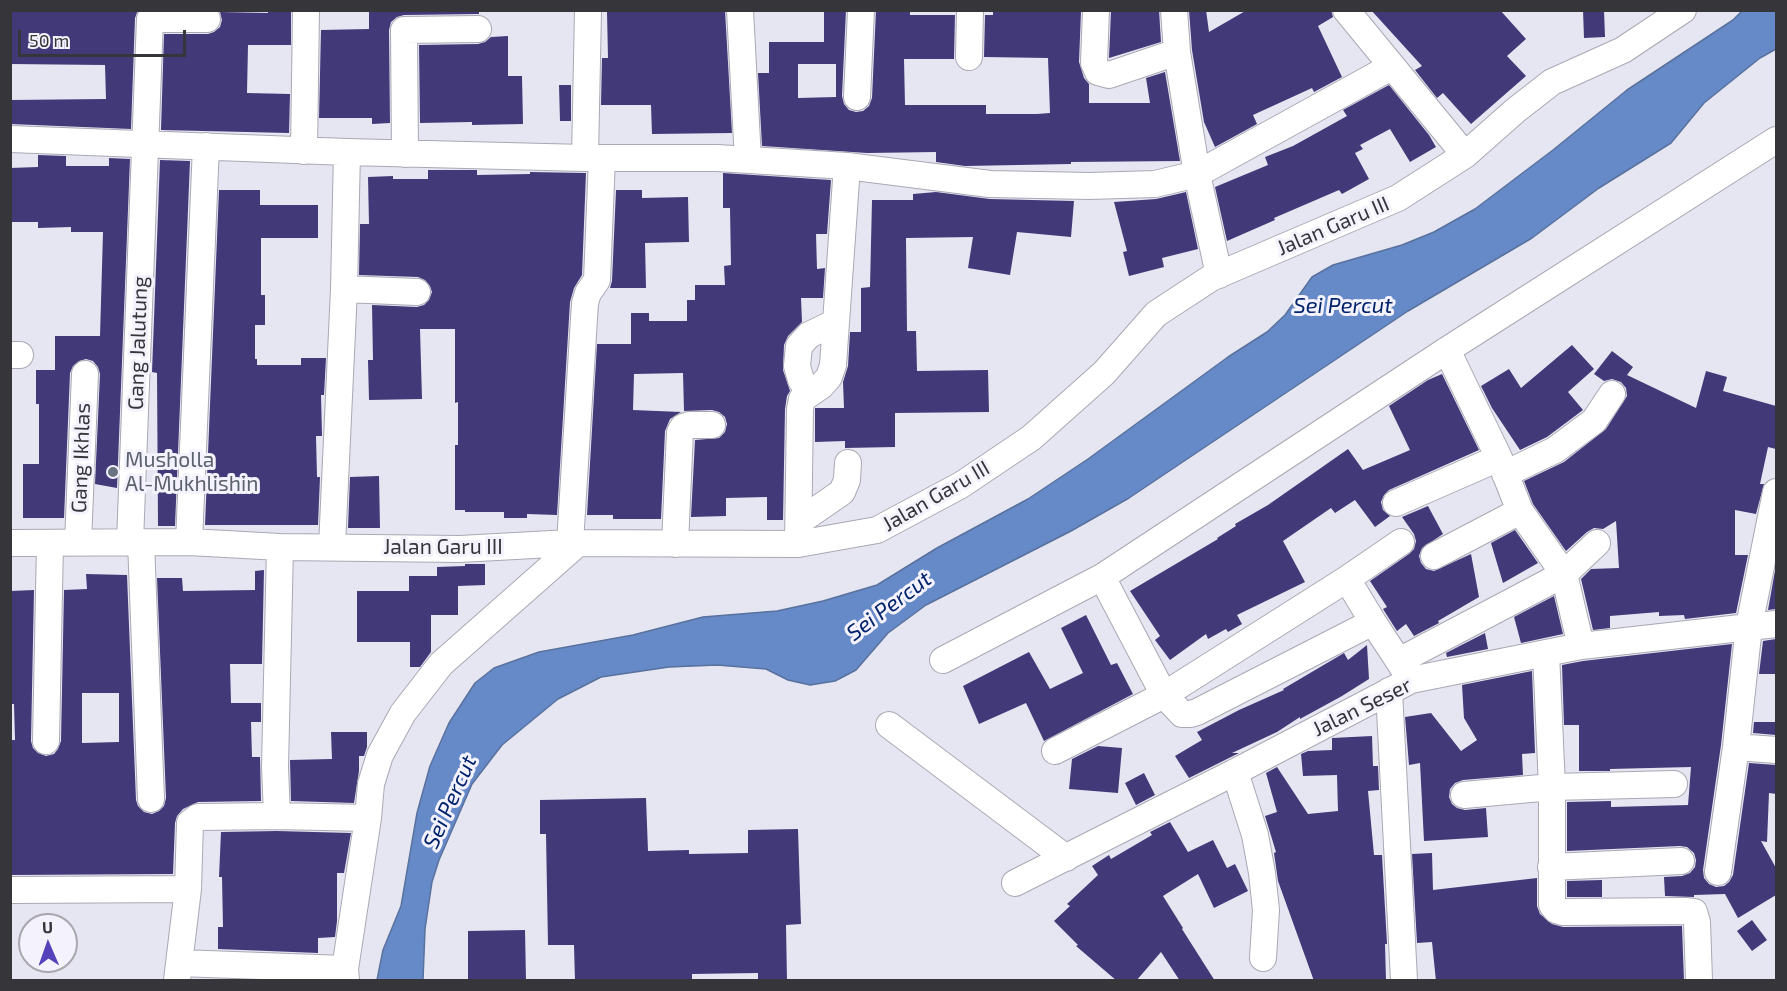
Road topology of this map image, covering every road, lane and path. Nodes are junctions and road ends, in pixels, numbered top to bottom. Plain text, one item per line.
1 (306, 10) edge
2 (588, 10) edge
3 (740, 10) edge
4 (861, 10) edge
5 (970, 10) edge
6 (1096, 10) edge
7 (1174, 10) edge
8 (1346, 10) edge
9 (1683, 10) edge
10 (207, 19) dead end
11 (404, 20) edge
12 (478, 29) dead end
13 (1177, 52) junction
14 (969, 57) dead end
15 (1391, 68) junction
16 (857, 97) dead end
17 (10, 139) edge
18 (1776, 140) edge
19 (146, 144) junction
20 (206, 146) junction
21 (304, 151) junction
22 (347, 152) junction
23 (405, 154) junction
24 (1465, 155) junction
25 (594, 158) junction
26 (748, 160) junction
27 (847, 166) junction
28 (1197, 174) junction
29 (1219, 275) junction
30 (344, 289) junction
31 (417, 292) dead end
32 (836, 322) junction
33 (1447, 350) junction
34 (85, 374) dead end
35 (810, 393) junction
36 (1612, 394) dead end
37 (712, 425) dead end
38 (848, 463) dead end
39 (1502, 466) junction
40 (1776, 492) edge
41 (1396, 503) dead end
42 (1520, 511) junction
43 (799, 532) junction
44 (78, 542) junction
45 (136, 542) junction
46 (189, 542) junction
47 (1401, 542) dead end
48 (10, 543) edge
49 (50, 543) junction
50 (573, 543) junction
51 (1597, 543) dead end
52 (675, 544) junction
53 (332, 546) junction
54 (279, 547) junction
55 (1434, 556) dead end
56 (1564, 574) junction
57 (1102, 577) junction
58 (1347, 579) junction
59 (1373, 622) junction
60 (1776, 624) edge
61 (1749, 626) junction
62 (1581, 646) junction
63 (1546, 653) junction
64 (943, 660) dead end
65 (1399, 678) junction
66 (1164, 695) junction
67 (889, 725) dead end
68 (46, 741) dead end
69 (1736, 747) junction
70 (1776, 750) edge
71 (1055, 751) dead end
72 (1235, 772) junction
73 (1674, 784) dead end
74 (1552, 787) junction
75 (1464, 795) dead end
76 (151, 799) dead end
77 (277, 816) junction
78 (368, 818) junction
79 (1066, 858) junction
80 (1681, 861) dead end
81 (1551, 867) junction
82 (1718, 872) dead end
83 (1015, 883) dead end
84 (10, 890) edge
85 (188, 890) junction
86 (1263, 958) dead end
87 (178, 972) edge
88 (345, 975) edge
89 (1404, 981) edge
90 (1699, 981) edge

1 - 21 street
2 - 25 street
3 - 26 street
4 - 16 street
5 - 14 street
6 - 13 street
7 - 13 street
8 - 15 street
9 - 24 street, Jalan Garu III
10 - 19 street, Gang Jalutung
11 - 12 street
11 - 23 street
13 - 28 street
15 - 24 street
15 - 28 street
17 - 19 street
18 - 33 street
19 - 20 street
19 - 45 street, Gang Jalutung
20 - 21 street
20 - 46 street
21 - 22 street
22 - 23 street
22 - 30 street
23 - 25 street
24 - 29 street, Jalan Garu III
25 - 26 street
25 - 50 street
26 - 27 street
27 - 28 street
27 - 32 street
28 - 29 street
29 - 43 street, Jalan Garu III
30 - 31 street
30 - 53 street
32 - 35 street
32 - 35 street
33 - 39 street
33 - 57 street
34 - 44 street, Gang Ikhlas
35 - 43 street
36 - 39 street
37 - 52 street
38 - 43 street
39 - 41 street
39 - 42 street
40 - 61 street
42 - 55 street
42 - 56 street
43 - 52 street, Jalan Garu III
44 - 45 street, Jalan Garu III
44 - 49 street, Jalan Garu III
45 - 46 street, Jalan Garu III
45 - 76 street, Gang Jalutung
46 - 54 street, Jalan Garu III
47 - 58 street
48 - 49 street, Jalan Garu III
49 - 68 street
50 - 52 street, Jalan Garu III
50 - 53 street, Jalan Garu III
50 - 78 street
51 - 56 street
53 - 54 street, Jalan Garu III
54 - 77 street
56 - 62 street
56 - 65 street
57 - 64 street
57 - 66 street
58 - 59 street
58 - 66 street
59 - 65 street
59 - 66 street
60 - 61 street, Jalan Seser
61 - 62 street, Jalan Seser
61 - 69 street
62 - 63 street, Jalan Seser
63 - 65 street, Jalan Seser
63 - 74 street
65 - 72 street, Jalan Seser
65 - 89 street
66 - 71 street
67 - 79 street
69 - 70 street
69 - 82 street
72 - 79 street, Jalan Seser
72 - 86 street
73 - 74 street
74 - 75 street
74 - 81 street
77 - 78 street
77 - 85 street
78 - 88 street
79 - 83 street, Jalan Seser
80 - 81 street
81 - 90 street
84 - 85 street
85 - 87 street
87 - 88 street

